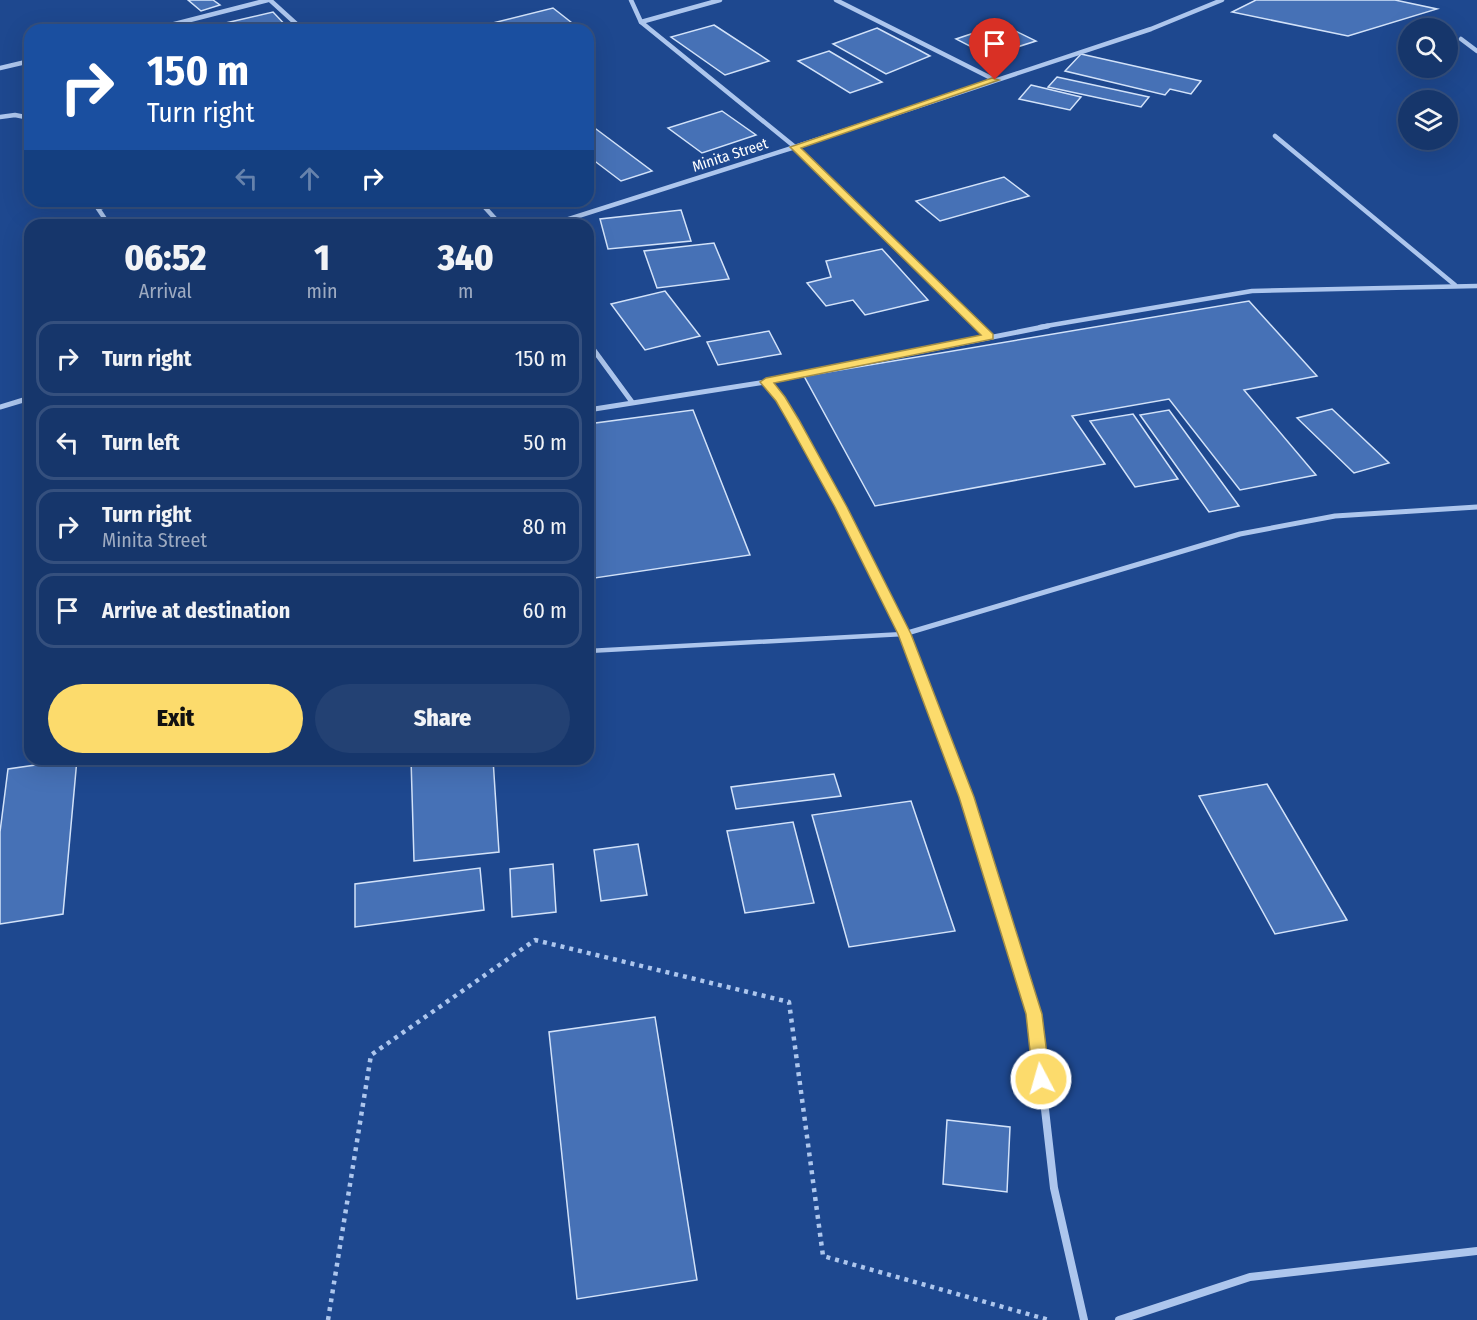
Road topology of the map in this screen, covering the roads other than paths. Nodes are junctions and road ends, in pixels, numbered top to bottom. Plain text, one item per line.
1 (269, 0) edge
2 (632, 0) edge
3 (720, 0) edge
4 (836, 0) edge
5 (1202, 0) edge
6 (1222, 0) edge
7 (1212, 4) junction
8 (641, 22) junction
9 (175, 24) edge
10 (296, 24) edge
11 (1461, 39) dead end
12 (1477, 51) edge
13 (24, 63) edge
14 (0, 69) edge
15 (995, 80) junction
16 (0, 117) edge
17 (24, 117) edge
18 (1275, 136) dead end
19 (795, 147) junction
20 (102, 207) edge
21 (484, 207) edge
22 (98, 208) joint
23 (105, 219) edge
24 (496, 219) edge
25 (569, 219) edge
26 (1456, 285) junction
27 (1477, 286) edge
28 (989, 336) junction
29 (594, 350) edge
30 (766, 382) junction
31 (24, 400) edge
32 (632, 402) junction
33 (0, 407) edge
34 (594, 409) edge
35 (1477, 507) edge
36 (904, 634) junction
37 (594, 651) edge
38 (1477, 1251) edge
39 (1084, 1320) edge
40 (1119, 1320) edge

1 - 9 street
1 - 10 street
2 - 8 street
3 - 8 street
4 - 15 street
5 - 7 street
6 - 7 street, Minita Street
7 - 15 street, Minita Street
8 - 19 street
11 - 12 street
13 - 14 street
15 - 19 street, Minita Street
16 - 17 street
18 - 26 street
19 - 25 street, Minita Street
19 - 28 street
20 - 22 street
21 - 24 street
22 - 23 street
26 - 27 street
26 - 28 street
28 - 30 street
29 - 32 street
30 - 32 street
30 - 36 street
31 - 33 street
32 - 34 street
35 - 36 street
36 - 37 lane
36 - 39 street
38 - 40 street

